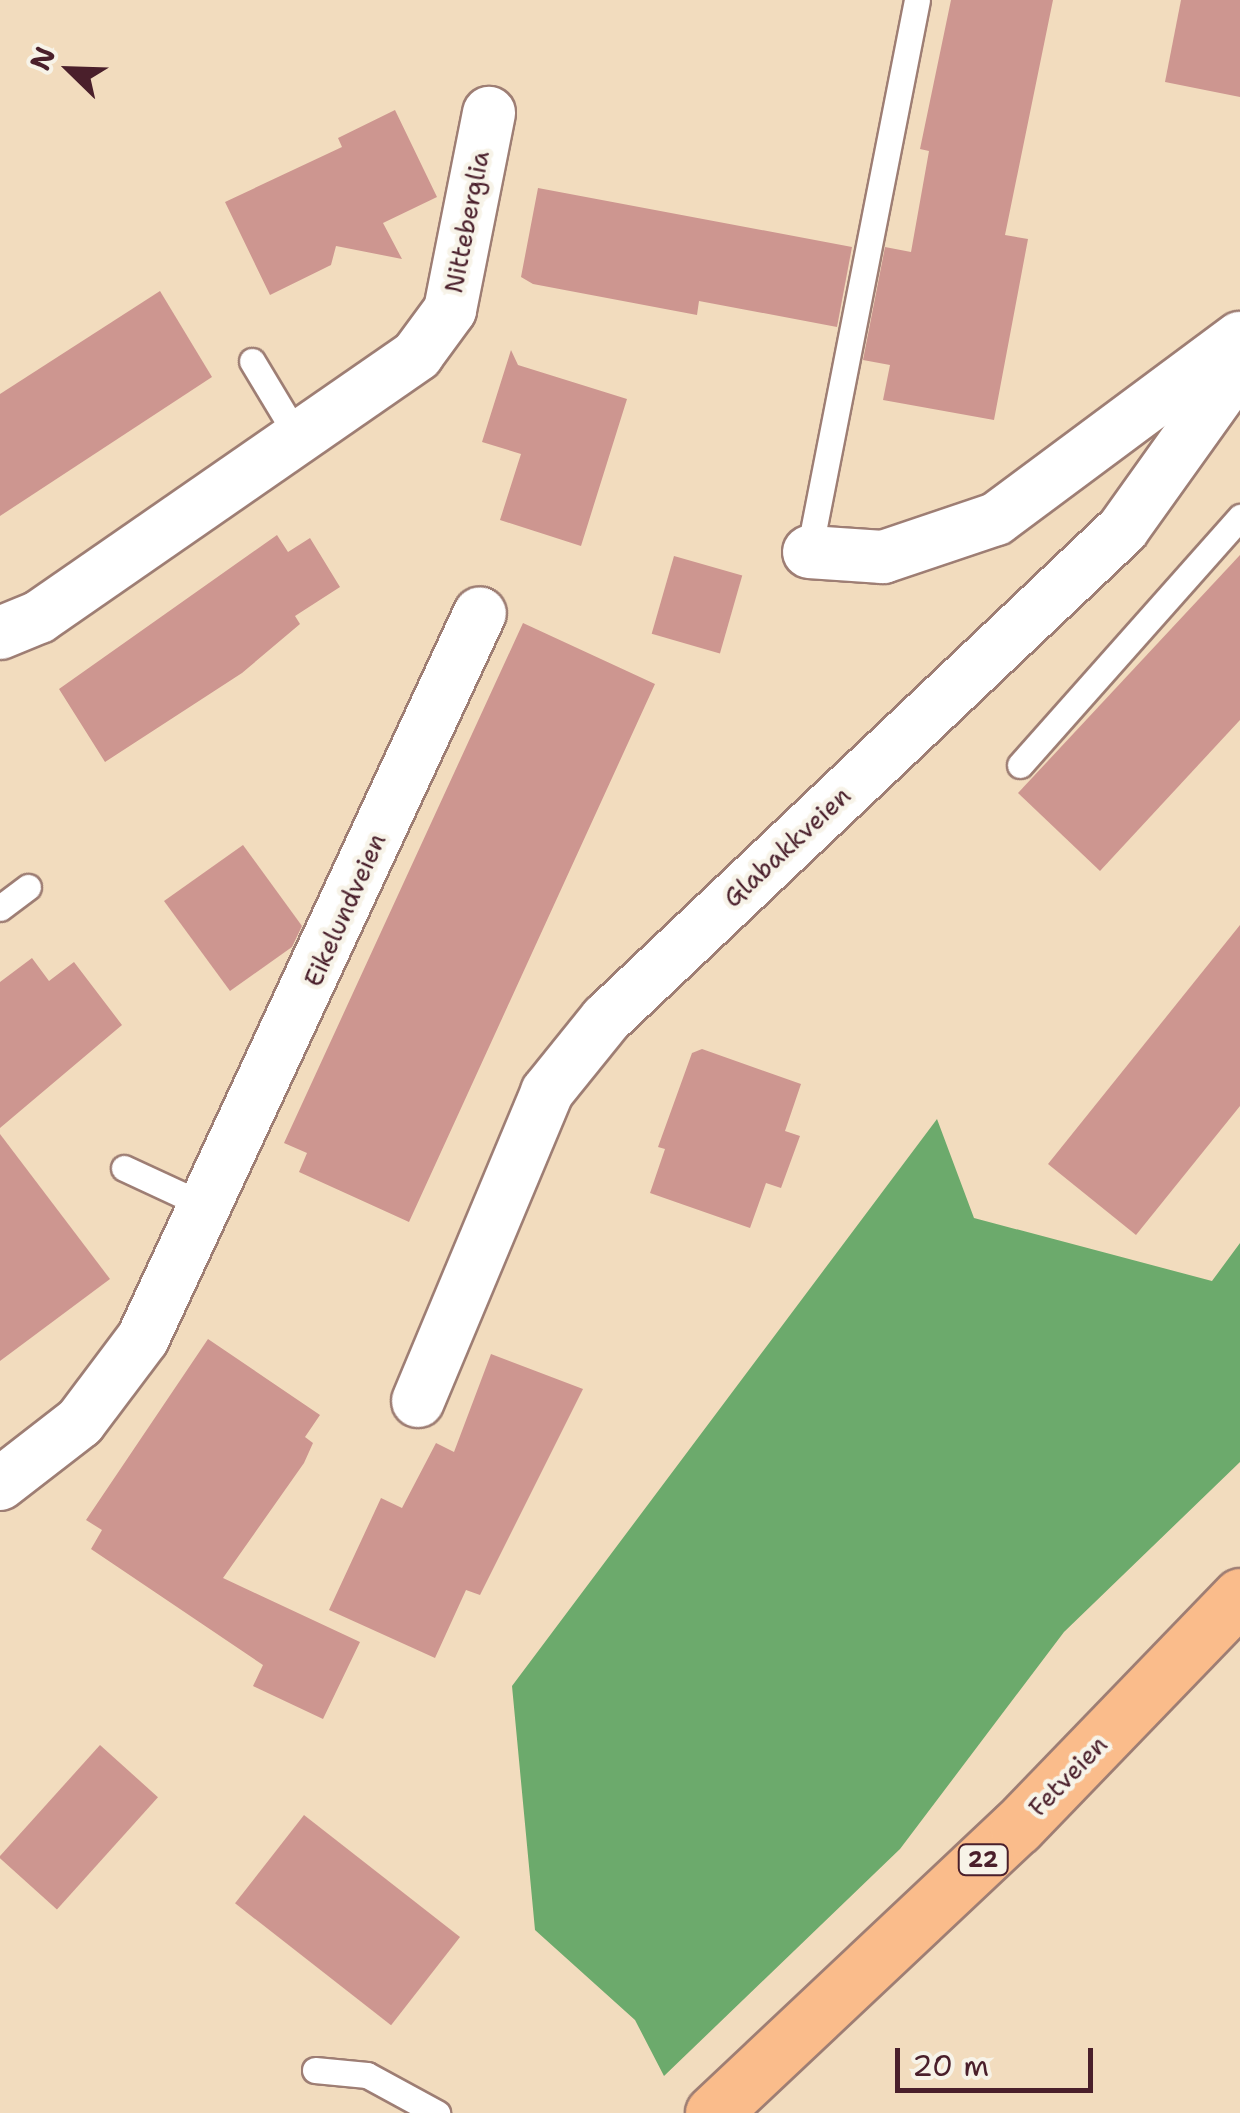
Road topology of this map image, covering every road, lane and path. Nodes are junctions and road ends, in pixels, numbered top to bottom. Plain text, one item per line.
1 (917, 0) edge
2 (489, 113) dead end
3 (1240, 338) edge
4 (1240, 348) edge
5 (252, 361) dead end
6 (300, 441) junction
7 (1240, 517) edge
8 (809, 552) joint
9 (480, 613) dead end
10 (0, 633) edge
11 (1020, 765) dead end
12 (28, 887) dead end
13 (0, 908) edge
14 (124, 1168) dead end
15 (208, 1207) junction
16 (418, 1401) dead end
17 (0, 1484) edge
18 (1240, 1596) edge
19 (315, 2070) dead end
20 (438, 2113) edge
21 (714, 2113) edge

1 - 8 lane
2 - 6 street, Nitteberglia
3 - 8 street
4 - 16 street, Glabakkveien
5 - 6 lane
6 - 10 street, Nitteberglia
7 - 11 lane
9 - 15 street, Eikelundveien
12 - 13 lane
14 - 15 lane
15 - 17 street, Eikelundveien
18 - 21 highway, Fetveien / 22
19 - 20 lane

